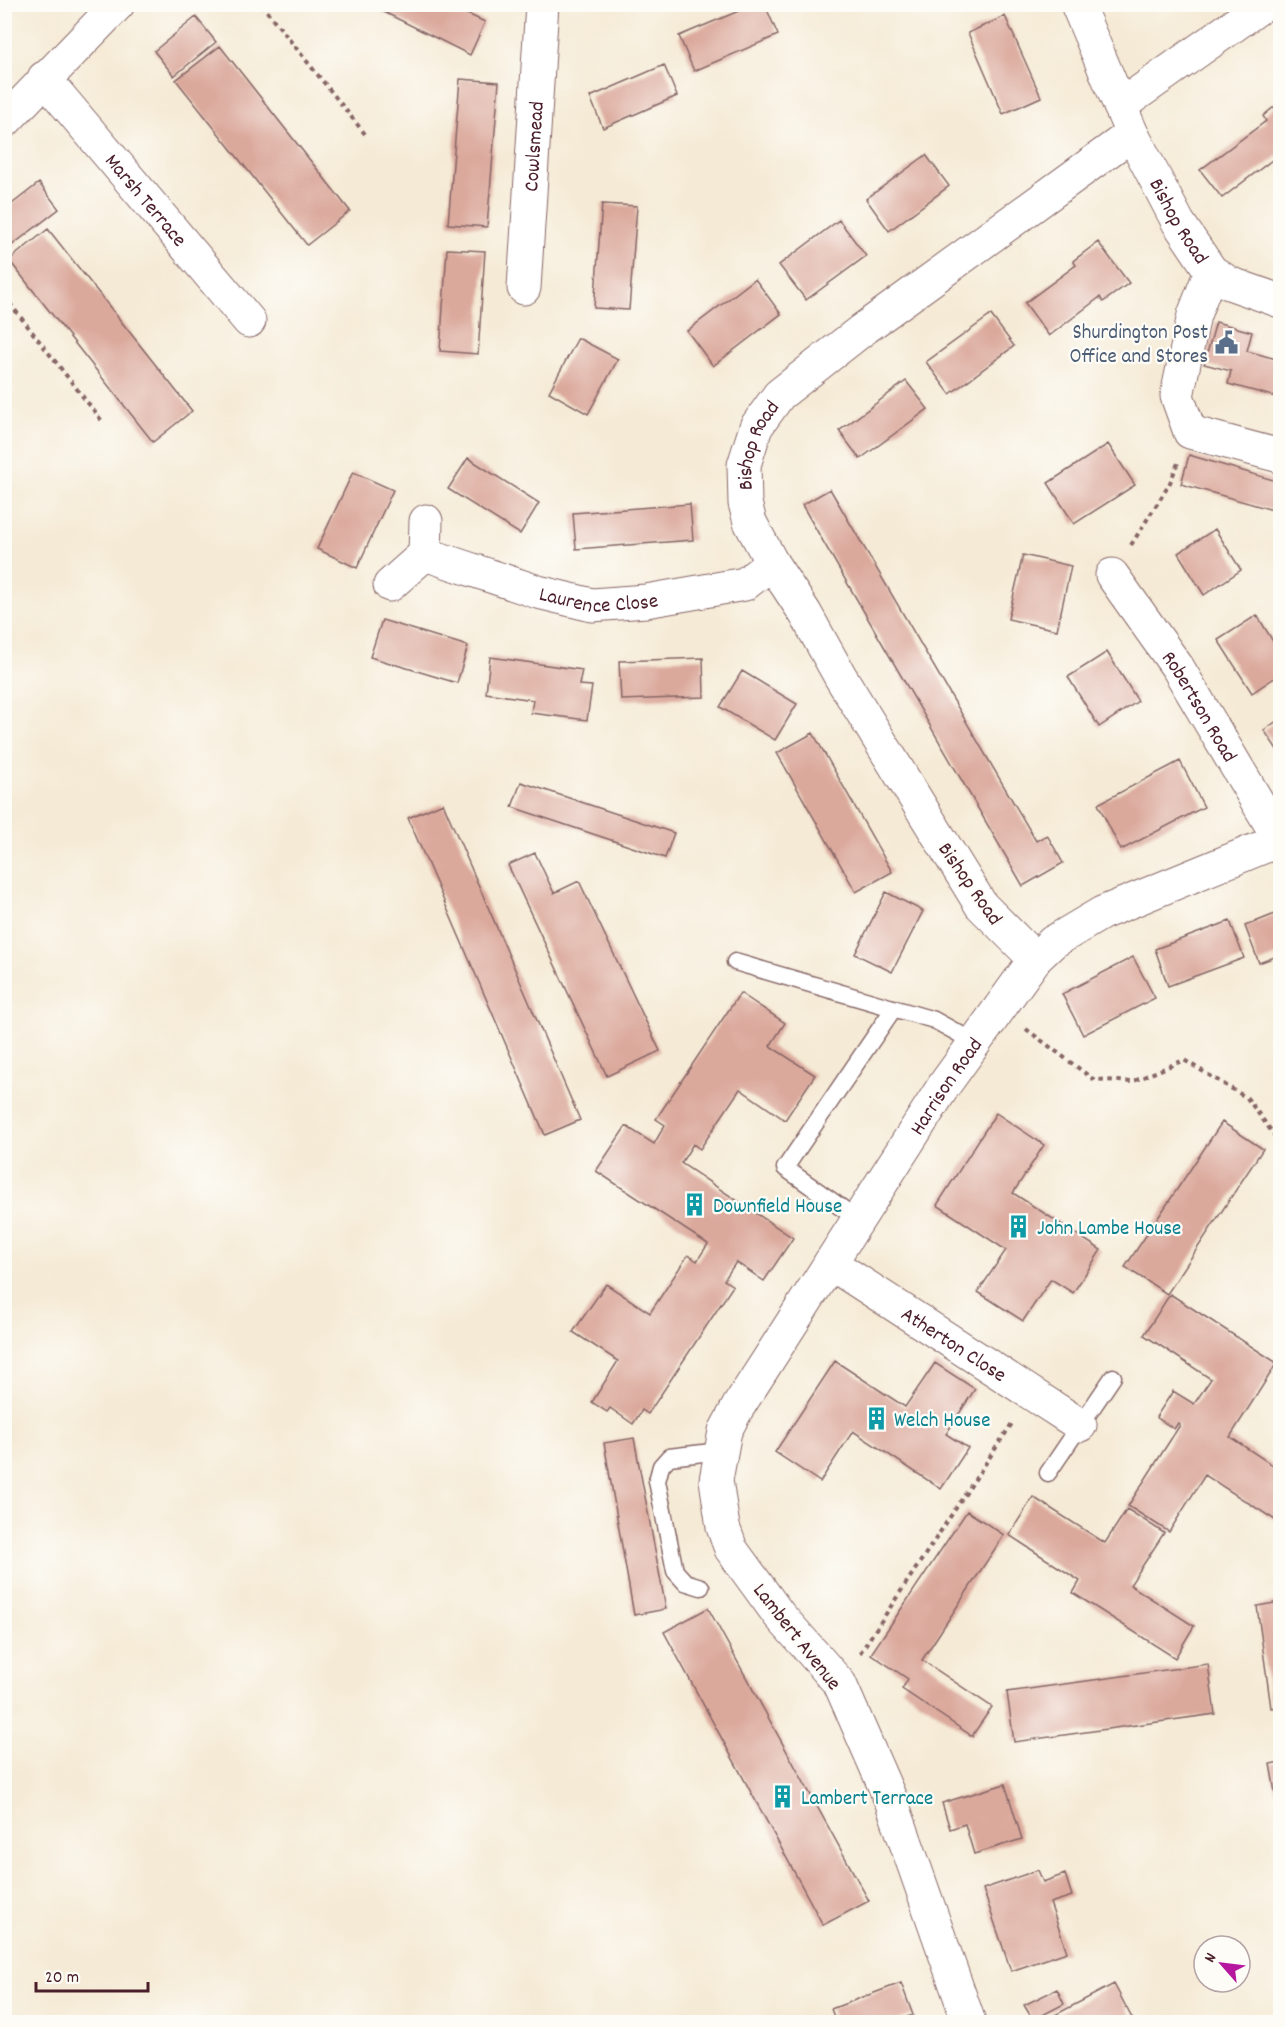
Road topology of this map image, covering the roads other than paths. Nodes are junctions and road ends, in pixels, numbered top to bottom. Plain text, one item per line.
1 (118, 4) edge
2 (542, 4) edge
3 (1077, 4) edge
4 (1264, 4) edge
5 (44, 78) junction
6 (1126, 120) junction
7 (4, 122) edge
8 (1211, 272) junction
9 (524, 288) dead end
10 (1281, 301) edge
11 (249, 321) dead end
12 (1281, 456) edge
13 (426, 521) dead end
14 (425, 554) junction
15 (772, 563) junction
16 (1112, 575) road end
17 (390, 585) dead end
18 (1280, 840) edge
19 (1035, 959) junction
20 (735, 962) dead end
21 (894, 1008) junction
22 (974, 1042) junction
23 (859, 1220) junction
24 (830, 1263) junction
25 (1113, 1377) dead end
26 (1080, 1425) junction
27 (720, 1451) junction
28 (1048, 1473) dead end
29 (701, 1587) dead end
30 (969, 2022) edge

1 - 5 street
2 - 9 street, Cowlsmead
3 - 6 street, Bishop Road
4 - 6 street, Bishop Road
5 - 7 street
5 - 11 street, Marsh Terrace
6 - 8 street, Bishop Road
6 - 15 street, Bishop Road
8 - 10 street, Bishop Road
8 - 12 street
13 - 14 street
14 - 15 street, Laurence Close
14 - 17 street
15 - 19 street, Bishop Road
16 - 18 street, Robertson Road
18 - 19 street, Harrison Road
19 - 22 street, Harrison Road
20 - 21 lane
21 - 22 lane
21 - 23 lane
22 - 23 street, Harrison Road
23 - 24 street, Harrison Road
24 - 26 street, Atherton Close
24 - 27 street, Harrison Road
25 - 26 lane
26 - 28 lane
27 - 29 lane
27 - 30 street, Lambert Avenue

